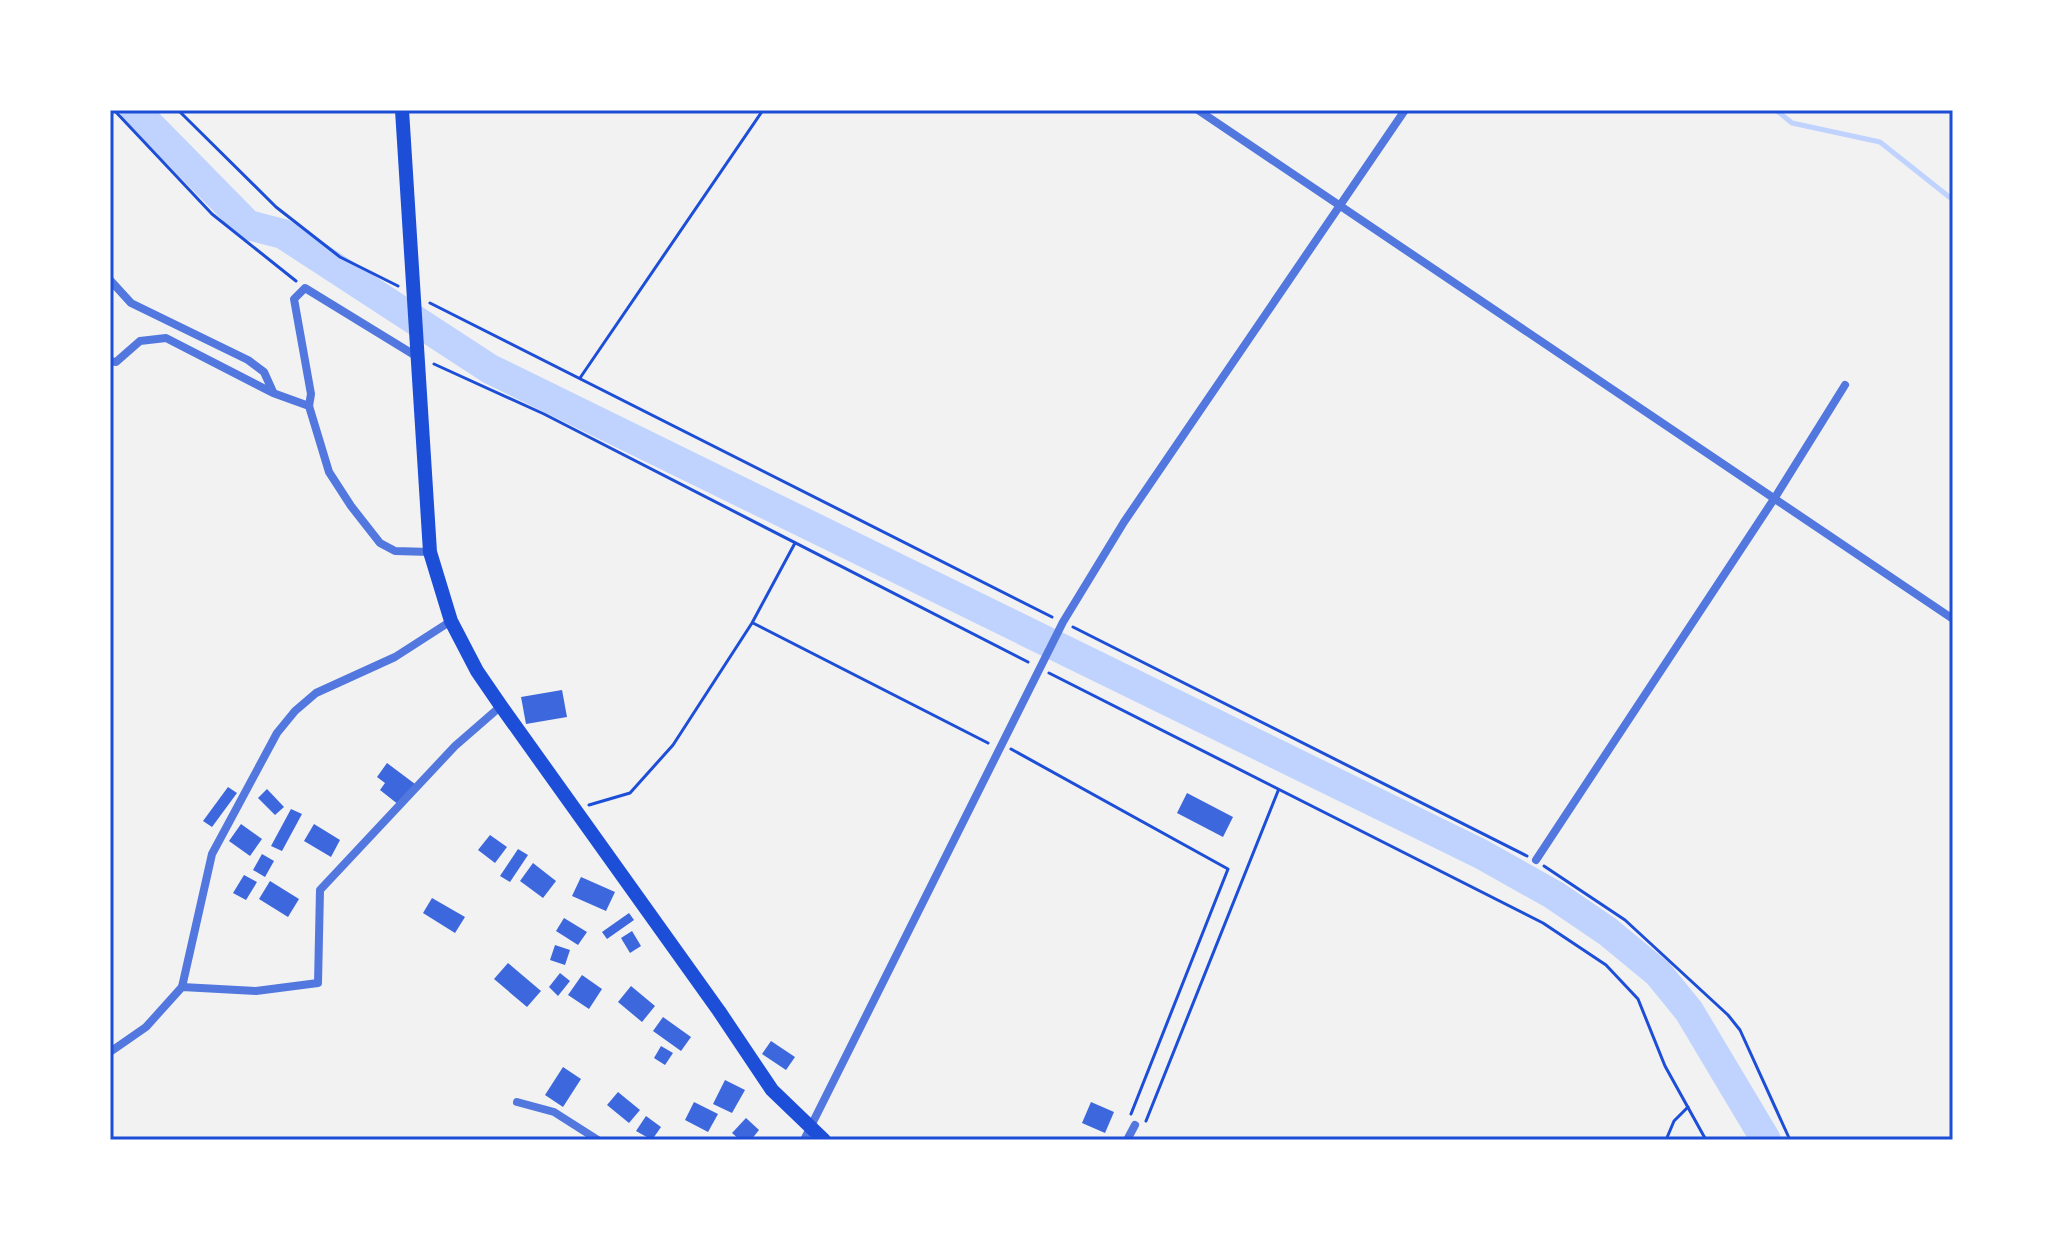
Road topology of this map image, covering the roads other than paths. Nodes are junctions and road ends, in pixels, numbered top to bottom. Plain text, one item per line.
1 (402, 110) edge
2 (1198, 110) edge
3 (1405, 110) edge
4 (1338, 205) junction
5 (110, 280) edge
6 (416, 356) junction
7 (110, 361) edge
8 (1845, 385) dead end
9 (273, 393) junction
10 (309, 406) junction
11 (1774, 499) junction
12 (430, 552) junction
13 (1953, 619) edge
14 (451, 621) junction
15 (501, 706) junction
16 (1536, 860) road end
17 (182, 987) junction
18 (110, 1052) edge
19 (517, 1102) dead end
20 (1135, 1125) road end
21 (807, 1134) edge
22 (598, 1140) edge
23 (824, 1140) edge
24 (1127, 1140) edge

1 - 6 main road
2 - 4 street
3 - 4 street
4 - 11 street
4 - 21 street
5 - 9 street
6 - 10 street
6 - 12 main road
7 - 9 street
8 - 11 street
9 - 10 street
10 - 12 street
11 - 13 street
11 - 16 street
12 - 14 main road
14 - 15 main road
14 - 17 street
15 - 17 street
15 - 21 main road
17 - 18 street
19 - 22 street
20 - 24 street
21 - 23 main road

